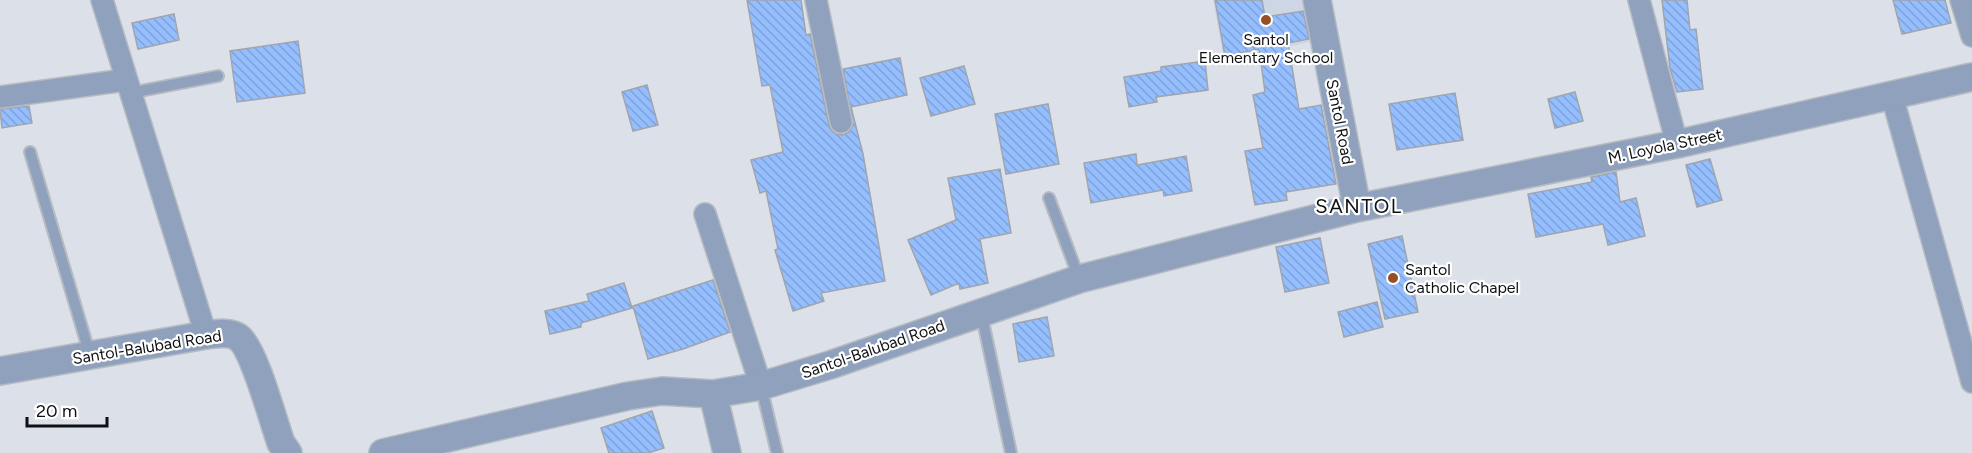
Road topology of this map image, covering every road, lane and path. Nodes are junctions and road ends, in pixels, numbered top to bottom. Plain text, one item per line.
1 (102, 0) edge
2 (816, 0) edge
3 (1317, 0) edge
4 (1639, 0) edge
5 (1961, 0) edge
6 (1972, 36) edge
7 (218, 75) dead end
8 (1972, 77) edge
9 (128, 87) junction
10 (0, 96) edge
11 (1892, 96) junction
12 (841, 122) dead end
13 (1677, 144) junction
14 (30, 152) dead end
15 (1049, 198) dead end
16 (1357, 208) junction
17 (705, 214) dead end
18 (1079, 279) junction
19 (980, 312) junction
20 (206, 334) junction
21 (90, 355) junction
22 (0, 371) edge
23 (1972, 382) edge
24 (761, 386) junction
25 (713, 394) junction
26 (288, 453) edge
27 (383, 453) edge
28 (727, 453) edge
29 (777, 453) edge
30 (1011, 453) edge

1 - 9 street
2 - 12 street
3 - 16 street, Santol Road
4 - 13 street
5 - 6 street
7 - 9 lane
8 - 11 street, M. Loyola Street
9 - 10 street
9 - 20 street
11 - 13 street, M. Loyola Street
11 - 23 street
13 - 16 street, M. Loyola Street
14 - 21 lane
15 - 18 lane
16 - 18 street, Santol-Balubad Road
17 - 24 street
18 - 19 street, Santol-Balubad Road
19 - 24 street, Santol-Balubad Road
19 - 30 lane
20 - 21 street, Santol-Balubad Road
20 - 26 street, Santol-Balubad Road
21 - 22 street, Santol-Balubad Road
24 - 25 street, Santol-Balubad Road
24 - 29 lane
25 - 27 street, Santol-Balubad Road
25 - 28 street

